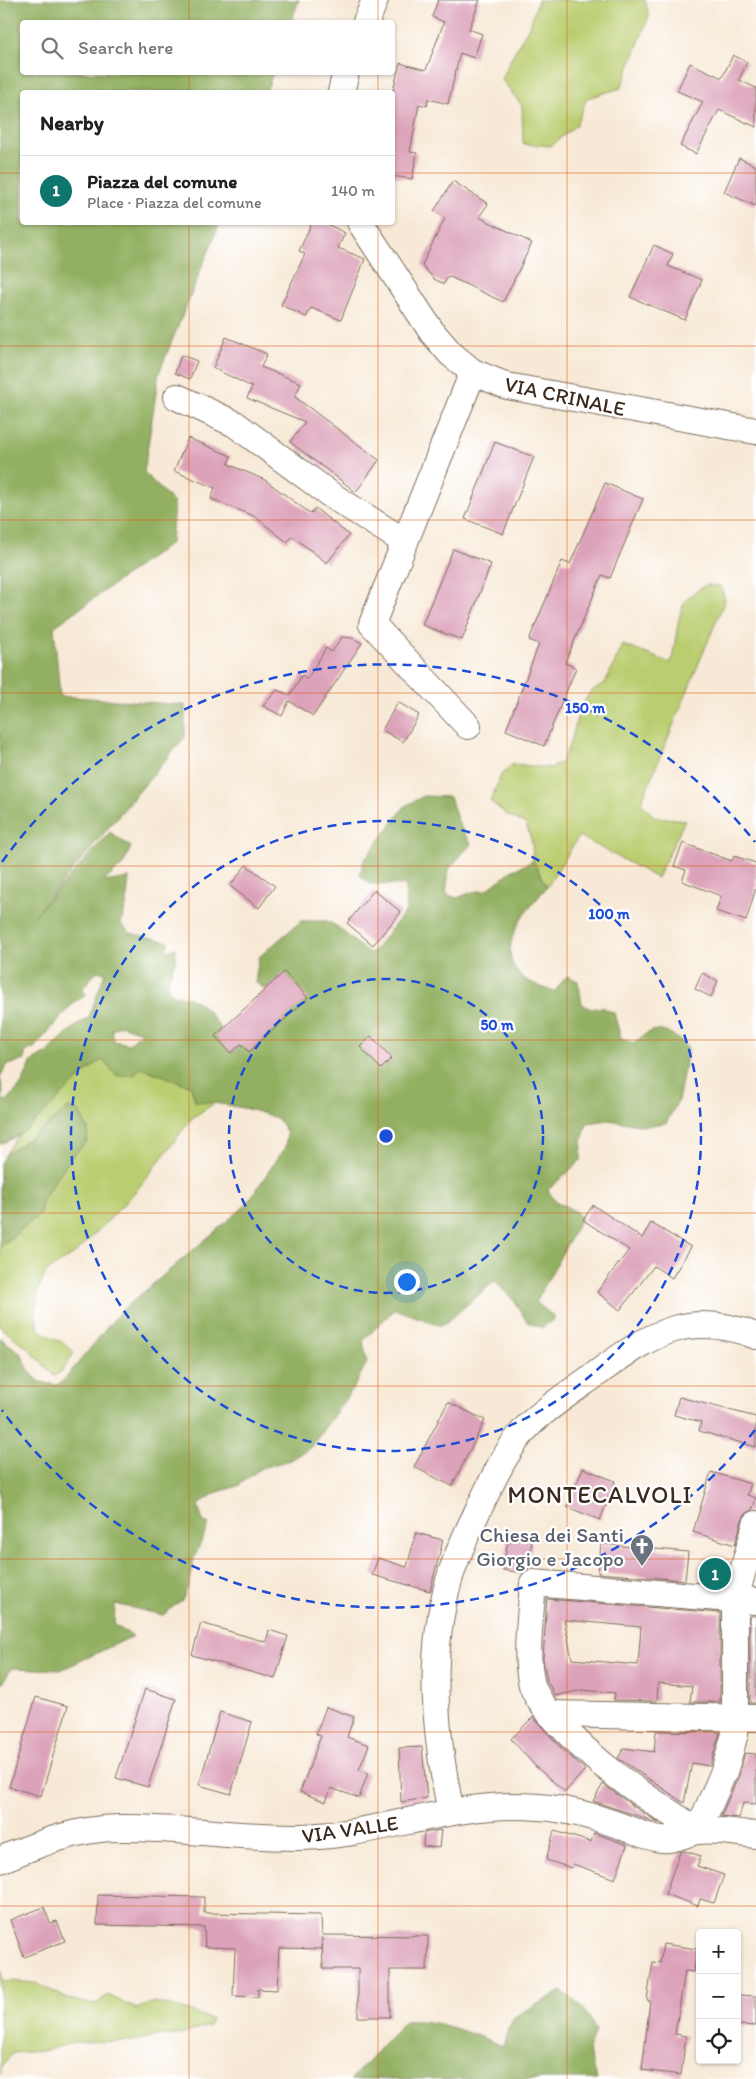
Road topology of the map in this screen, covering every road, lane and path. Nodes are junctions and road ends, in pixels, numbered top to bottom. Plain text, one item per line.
1 (375, 0) edge
2 (367, 20) edge
3 (345, 75) edge
4 (342, 90) edge
5 (362, 225) edge
6 (473, 372) junction
7 (177, 397) dead end
8 (756, 432) edge
9 (405, 542) junction
10 (468, 726) dead end
11 (756, 1336) edge
12 (756, 1524) edge
13 (745, 1600) edge
14 (550, 1714) junction
15 (746, 1718) edge
16 (451, 1812) junction
17 (698, 1831) junction
18 (756, 1834) edge
19 (0, 1860) edge

1 - 2 street
3 - 4 street
5 - 6 street, VIA CRINALE
6 - 8 street, VIA CRINALE
6 - 9 street
7 - 9 street
9 - 10 street
11 - 16 street
12 - 13 street
13 - 14 street
13 - 15 street
14 - 15 street
14 - 17 street
15 - 17 street
16 - 17 street, VIA VALLE
16 - 19 street, VIA VALLE
17 - 18 street

